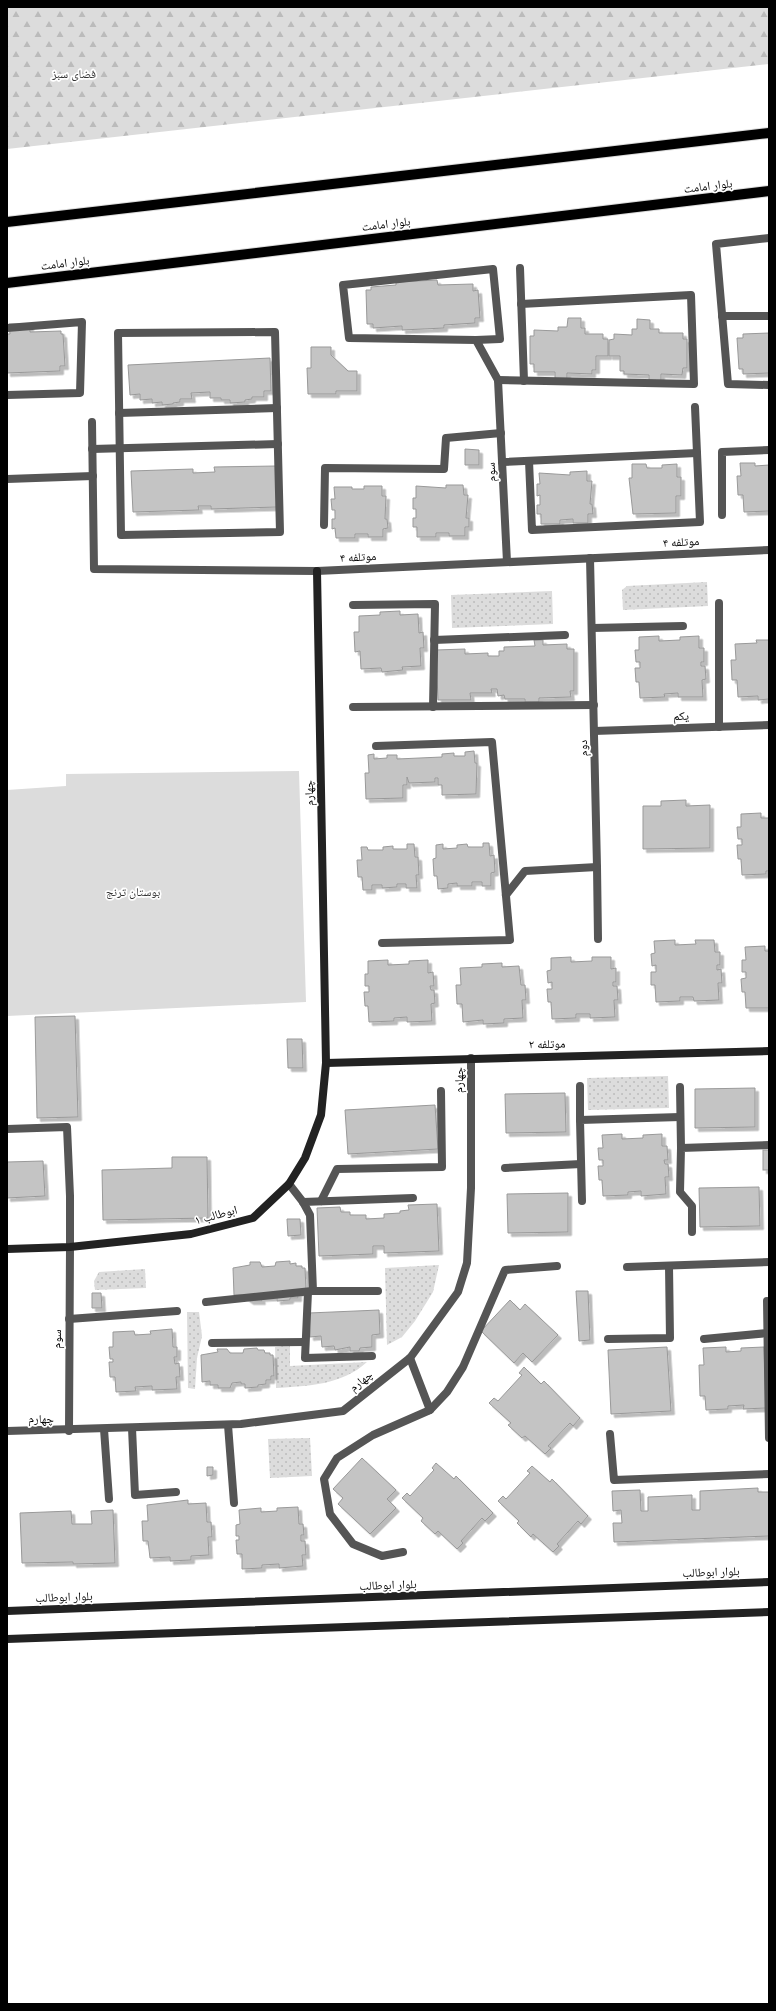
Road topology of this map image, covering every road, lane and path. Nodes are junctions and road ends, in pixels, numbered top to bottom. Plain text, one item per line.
1 (769, 133) edge
2 (769, 191) edge
3 (7, 222) edge
4 (769, 238) edge
5 (520, 268) dead end
6 (7, 283) edge
7 (521, 304) junction
8 (722, 316) junction
9 (769, 316) edge
10 (7, 328) edge
11 (476, 340) junction
12 (498, 380) junction
13 (524, 381) junction
14 (769, 385) edge
15 (7, 395) edge
16 (695, 407) dead end
17 (277, 408) junction
18 (119, 413) junction
19 (92, 422) dead end
20 (501, 433) junction
21 (278, 444) junction
22 (120, 448) junction
23 (92, 449) junction
24 (769, 450) edge
25 (697, 453) junction
26 (528, 461) junction
27 (502, 462) junction
28 (93, 476) junction
29 (7, 479) edge
30 (722, 515) dead end
31 (324, 525) dead end
32 (769, 550) edge
33 (590, 558) junction
34 (507, 562) junction
35 (317, 571) junction
36 (719, 603) dead end
37 (353, 605) dead end
38 (683, 626) dead end
39 (592, 628) junction
40 (565, 635) dead end
41 (434, 640) junction
42 (594, 705) junction
43 (353, 707) dead end
44 (432, 707) junction
45 (769, 725) edge
46 (719, 727) junction
47 (594, 731) junction
48 (376, 746) dead end
49 (597, 867) junction
50 (506, 895) junction
51 (598, 939) dead end
52 (382, 943) dead end
53 (769, 1051) edge
54 (471, 1058) junction
55 (326, 1063) junction
56 (580, 1086) dead end
57 (680, 1087) dead end
58 (440, 1091) dead end
59 (680, 1117) junction
60 (580, 1120) junction
61 (7, 1129) edge
62 (769, 1145) edge
63 (681, 1148) junction
64 (581, 1164) junction
65 (505, 1168) dead end
66 (288, 1184) junction
67 (413, 1198) dead end
68 (321, 1201) junction
69 (582, 1201) dead end
70 (304, 1202) junction
71 (692, 1232) dead end
72 (70, 1247) junction
73 (7, 1249) edge
74 (769, 1262) edge
75 (557, 1266) dead end
76 (669, 1266) junction
77 (627, 1267) dead end
78 (310, 1291) junction
79 (378, 1291) dead end
80 (767, 1301) dead end
81 (206, 1302) dead end
82 (177, 1310) dead end
83 (69, 1319) junction
84 (768, 1333) junction
85 (608, 1339) dead end
86 (704, 1339) dead end
87 (305, 1342) junction
88 (212, 1343) dead end
89 (372, 1356) dead end
90 (410, 1358) junction
91 (430, 1410) junction
92 (228, 1425) junction
93 (132, 1428) junction
94 (104, 1429) junction
95 (7, 1431) edge
96 (69, 1431) junction
97 (610, 1434) dead end
98 (769, 1438) edge
99 (769, 1474) edge
100 (176, 1492) dead end
101 (109, 1499) dead end
102 (234, 1503) dead end
103 (403, 1552) dead end
104 (769, 1582) edge
105 (7, 1611) edge
106 (769, 1612) edge
107 (7, 1639) edge

1 - 3 main road
2 - 6 main road, بلوار امامت
4 - 8 street
5 - 7 street
7 - 13 street
7 - 13 street
8 - 9 street
8 - 14 street
10 - 15 street
11 - 11 street
11 - 12 street
12 - 13 street
12 - 20 street, سوم
16 - 25 street
17 - 18 street
17 - 18 street
17 - 21 street
18 - 22 street
19 - 23 street, موتلفه ۴
20 - 27 street, سوم
20 - 31 street
21 - 22 street
21 - 22 street
22 - 23 street
23 - 28 street, موتلفه ۴
24 - 30 street
25 - 26 street
25 - 26 street
26 - 27 street
27 - 34 street, سوم
28 - 29 street
28 - 35 street, موتلفه ۴
32 - 33 street, موتلفه ۴
33 - 34 street, موتلفه ۴
33 - 39 street, دوم
34 - 35 street, موتلفه ۴
35 - 55 main road, چهارم
36 - 46 street
37 - 41 street
38 - 39 street
39 - 42 street, دوم
40 - 41 street
41 - 44 street
42 - 44 street
42 - 47 street, دوم
43 - 44 street
45 - 46 street, یکم
46 - 47 street, یکم
47 - 49 street, دوم
48 - 50 street
49 - 50 street
49 - 51 street, دوم
50 - 52 street
53 - 54 main road, موتلفه ۲
54 - 55 main road, موتلفه ۲
54 - 90 street, چهارم
55 - 66 main road, ابوطالب ۱
56 - 60 street
57 - 59 street
58 - 68 street
59 - 60 street
59 - 63 street
60 - 64 street
61 - 72 street, سوم
62 - 63 street
63 - 71 street
64 - 65 street
64 - 69 street
66 - 70 street
66 - 72 main road, ابوطالب ۱
67 - 68 street
68 - 70 street
70 - 78 street
72 - 73 main road, ابوطالب ۱
72 - 83 street, سوم
74 - 76 street
75 - 91 street
76 - 77 street
76 - 85 street
78 - 79 street
78 - 81 street
78 - 87 street
80 - 84 street
82 - 83 street
83 - 96 street, سوم
84 - 86 street
84 - 98 street
87 - 88 street
87 - 89 street
90 - 91 street
90 - 92 street, چهارم
91 - 103 street
92 - 93 street, چهارم
92 - 102 street
93 - 94 street, چهارم
93 - 100 street
94 - 96 street, چهارم
94 - 101 street
95 - 96 street, چهارم
97 - 99 street
104 - 105 main road, بلوار ابوطالب
106 - 107 main road

